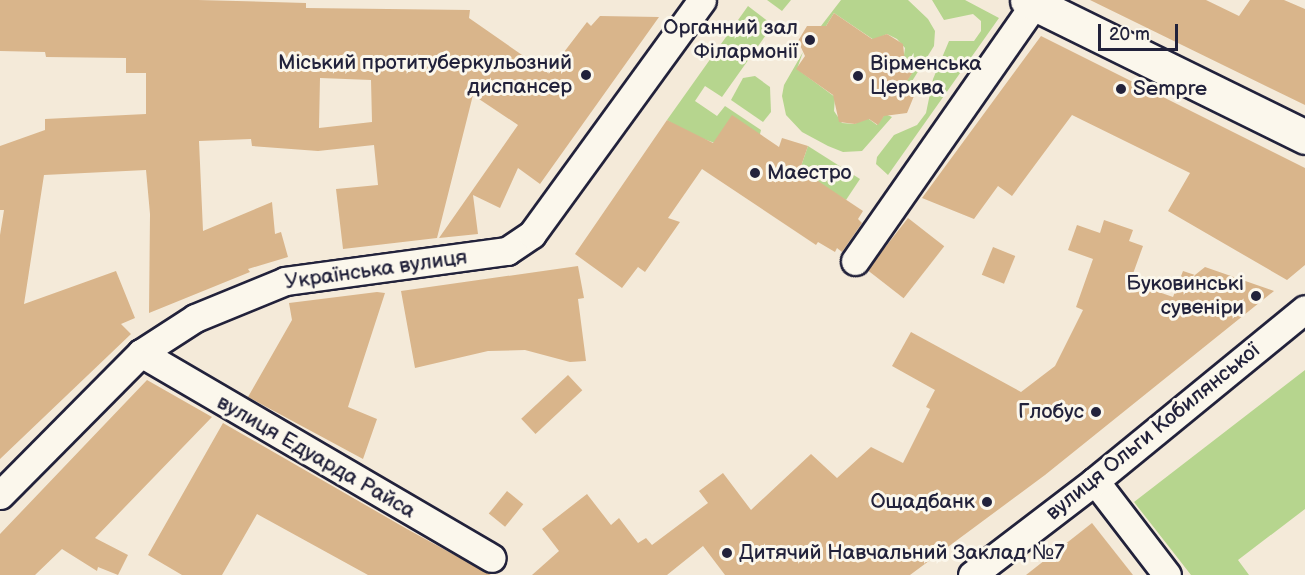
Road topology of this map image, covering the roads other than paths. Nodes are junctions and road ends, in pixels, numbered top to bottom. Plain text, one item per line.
1 (702, 0) edge
2 (1030, 2) edge
3 (1305, 137) edge
4 (855, 261) dead end
5 (1305, 309) edge
6 (141, 353) junction
7 (1095, 481) junction
8 (0, 495) edge
9 (492, 558) dead end
10 (972, 575) edge
11 (1167, 575) edge

1 - 6 street, Українська вулиця
2 - 3 street
2 - 4 street
5 - 7 street, вулиця Ольги Кобилянської
6 - 8 street, Українська вулиця
6 - 9 street, вулиця Едуарда Райса
7 - 10 street, вулиця Ольги Кобилянської
7 - 11 street

